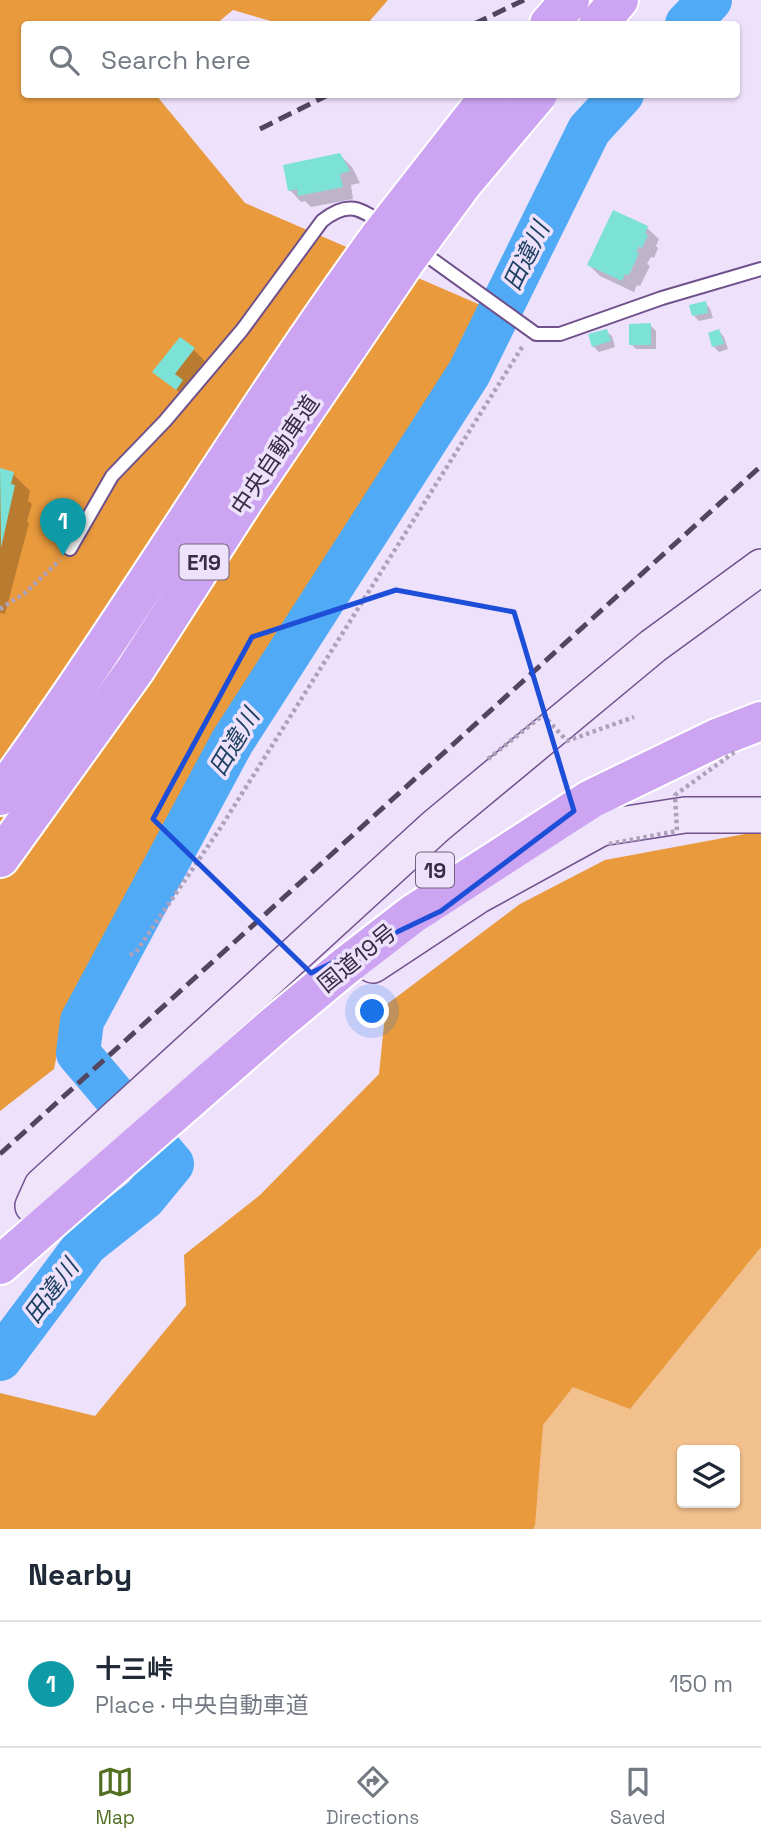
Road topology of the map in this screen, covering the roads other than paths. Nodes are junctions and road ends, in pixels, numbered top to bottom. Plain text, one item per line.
1 (570, 0) edge
2 (620, 0) edge
3 (552, 21) edge
4 (601, 21) edge
5 (488, 98) edge
6 (535, 98) edge
7 (397, 243) junction
8 (761, 269) edge
9 (70, 549) road end
10 (761, 567) edge
11 (761, 695) edge
12 (761, 721) edge
13 (0, 796) edge
14 (761, 815) edge
15 (0, 858) edge
16 (277, 1023) junction
17 (150, 1108) junction
18 (117, 1138) junction
19 (0, 1236) edge
20 (0, 1265) edge

1 - 3 highway
2 - 4 highway
5 - 7 highway, 中央自動車道 / E19, bridge
6 - 7 highway, 中央自動車道 / E19, bridge
7 - 8 lane
7 - 9 lane
7 - 13 highway, 中央自動車道 / E19
7 - 15 highway, 中央自動車道 / E19
10 - 17 street
11 - 17 highway, 国道19号 / 19
12 - 16 highway, 国道19号 / 19
14 - 16 street
16 - 17 highway, 国道19号 / 19
17 - 18 highway, 国道19号 / 19
18 - 19 highway, 国道19号 / 19
18 - 20 highway, 国道19号 / 19

